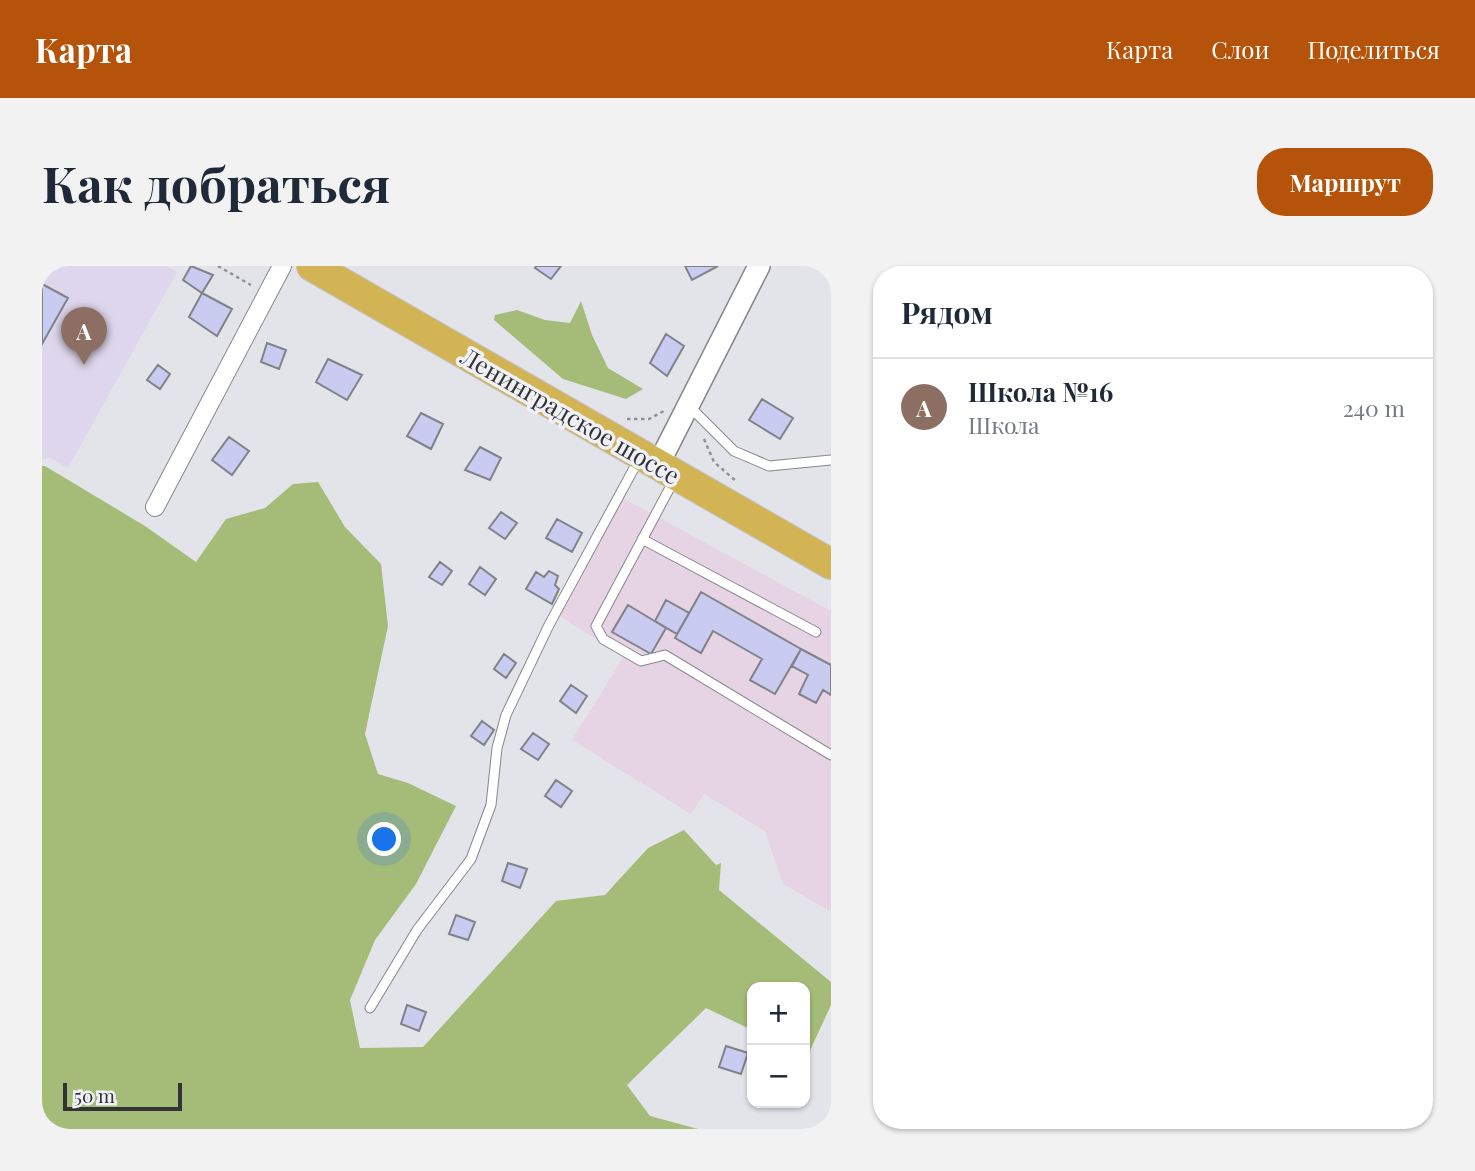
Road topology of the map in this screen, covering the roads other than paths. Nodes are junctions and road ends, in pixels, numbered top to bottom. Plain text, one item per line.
1 (282, 266) edge
2 (312, 266) edge
3 (753, 270) edge
4 (688, 405) junction
5 (831, 460) edge
6 (658, 465) junction
7 (155, 507) dead end
8 (642, 539) junction
9 (831, 564) edge
10 (816, 632) dead end
11 (831, 755) edge
12 (370, 1008) dead end

1 - 7 street
2 - 6 highway, Ленинградское шоссе
3 - 4 street
4 - 5 lane
4 - 6 street
6 - 8 lane
6 - 9 highway, Ленинградское шоссе
6 - 12 lane
8 - 10 lane
8 - 11 lane

